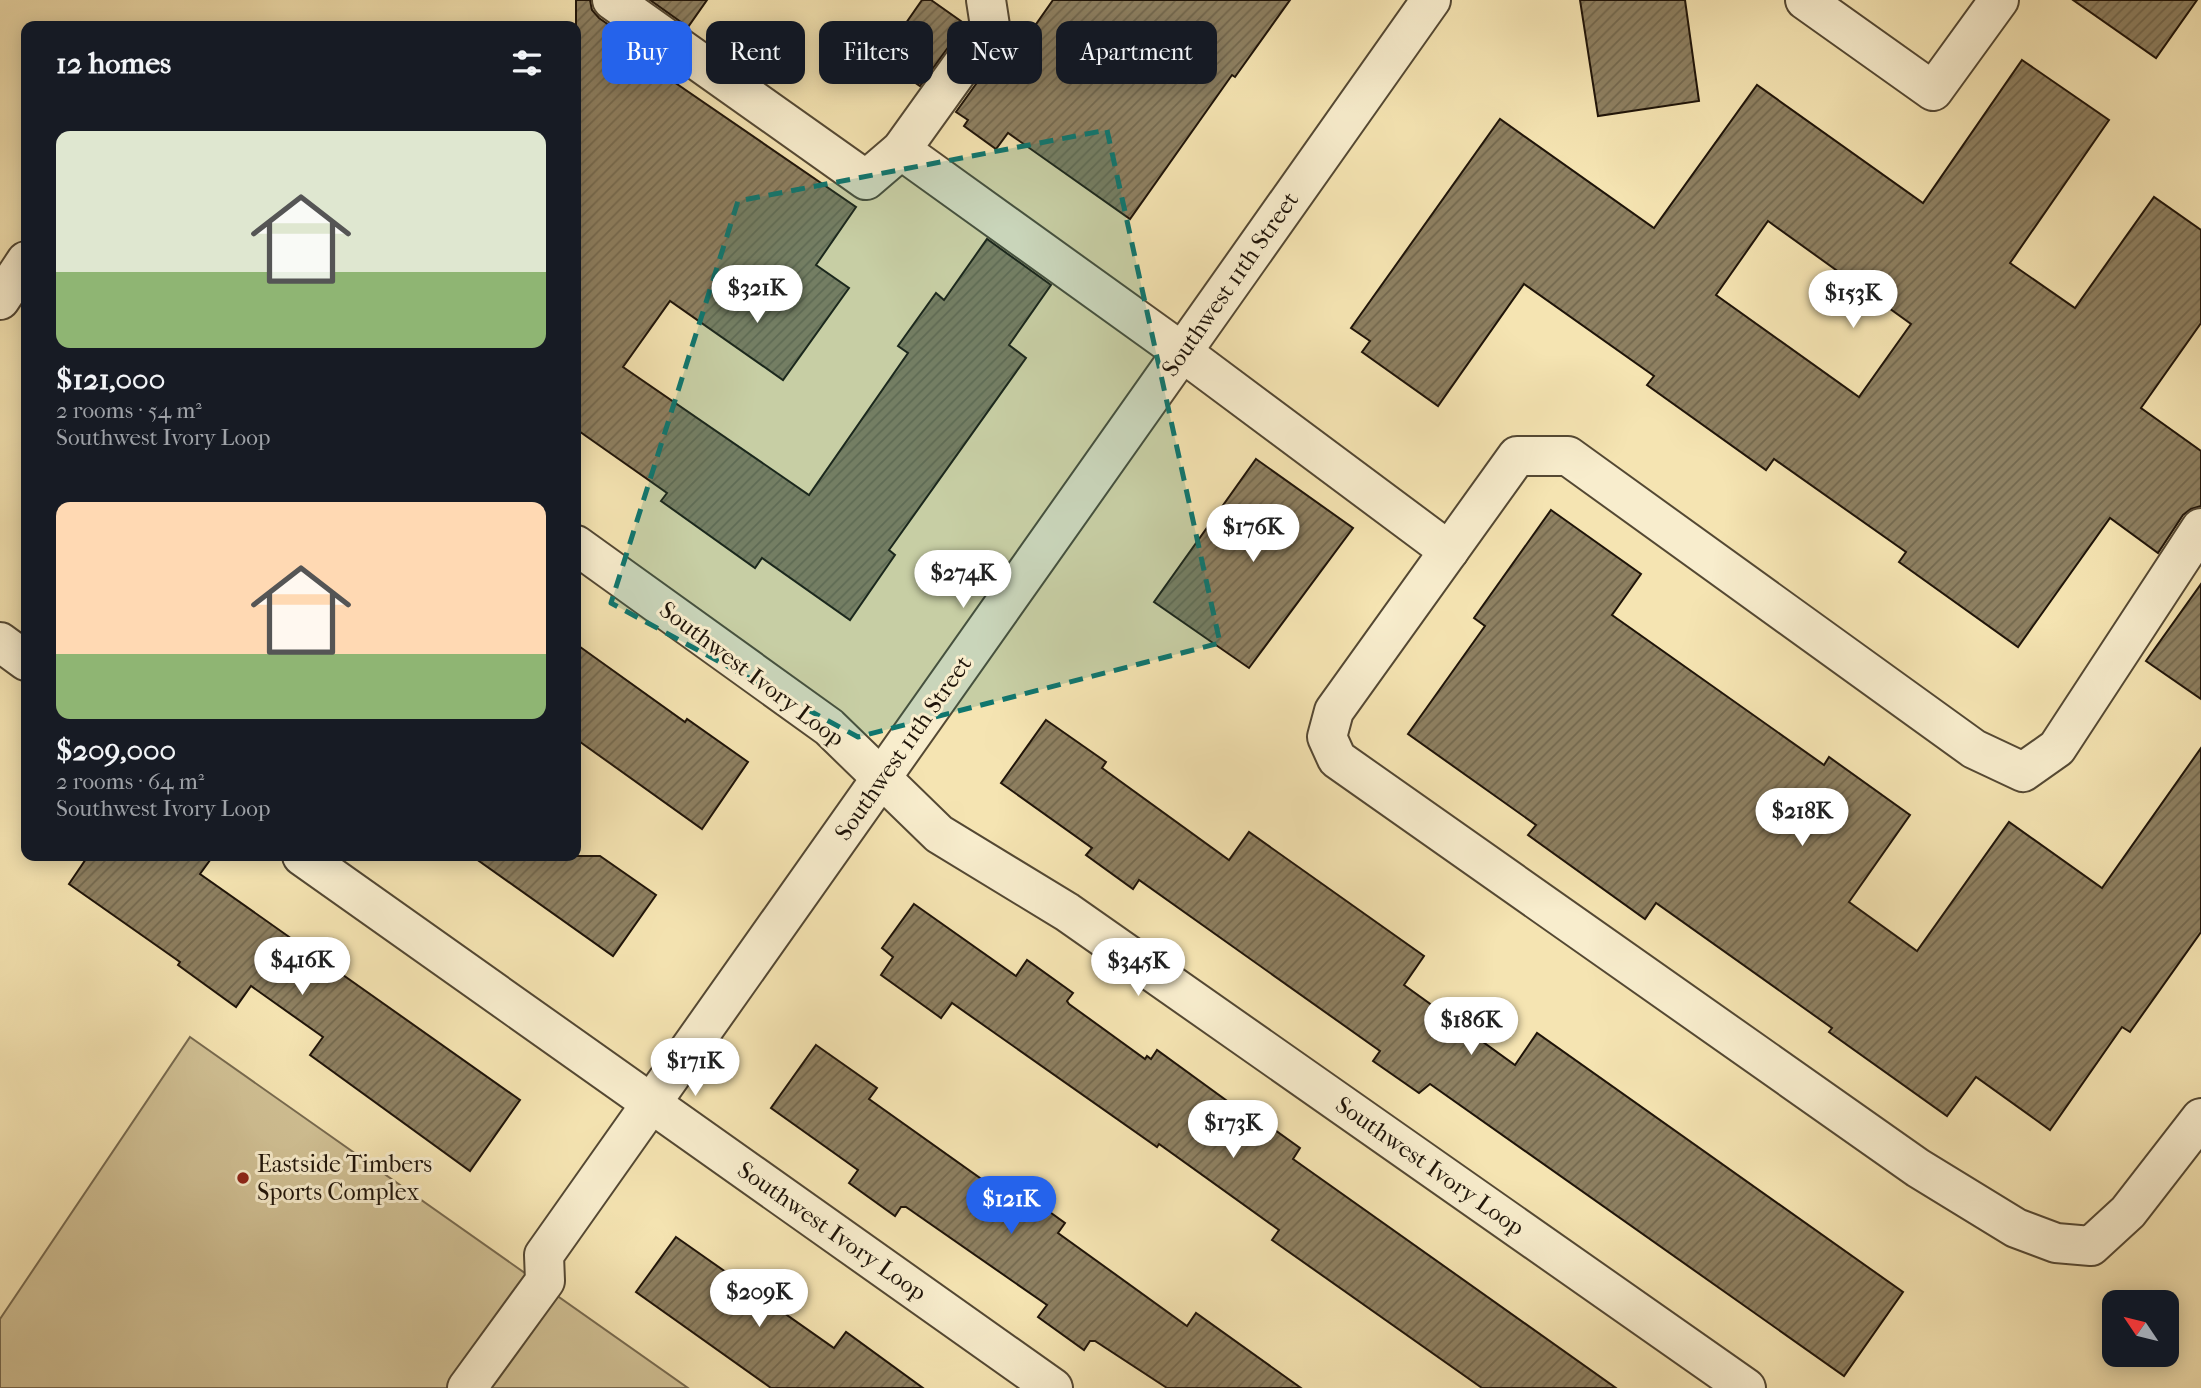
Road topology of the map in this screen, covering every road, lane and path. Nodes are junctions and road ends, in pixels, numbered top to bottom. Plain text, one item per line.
1 (612, 0) edge
2 (986, 0) edge
3 (1431, 0) edge
4 (1805, 0) edge
5 (1999, 0) edge
6 (901, 150) junction
7 (21, 268) edge
8 (0, 300) edge
9 (1182, 352) junction
10 (2201, 528) edge
11 (581, 549) edge
12 (1449, 551) junction
13 (0, 642) edge
14 (21, 657) edge
15 (881, 778) junction
16 (309, 861) edge
17 (652, 1103) junction
18 (2201, 1118) edge
19 (467, 1388) edge
20 (1053, 1388) edge
21 (1746, 1388) edge

1 - 6 street
2 - 6 street
3 - 9 street, Southwest 11th Street
4 - 5 street
6 - 9 street
7 - 8 street
9 - 12 street
9 - 15 street, Southwest 11th Street
10 - 12 street
11 - 15 street, Southwest Ivory Loop
12 - 18 street
13 - 14 street
15 - 17 street, Southwest 11th Street
15 - 21 street, Southwest Ivory Loop
16 - 17 street, Southwest Ivory Loop
17 - 19 street, Southwest 11th Street
17 - 20 street, Southwest Ivory Loop

